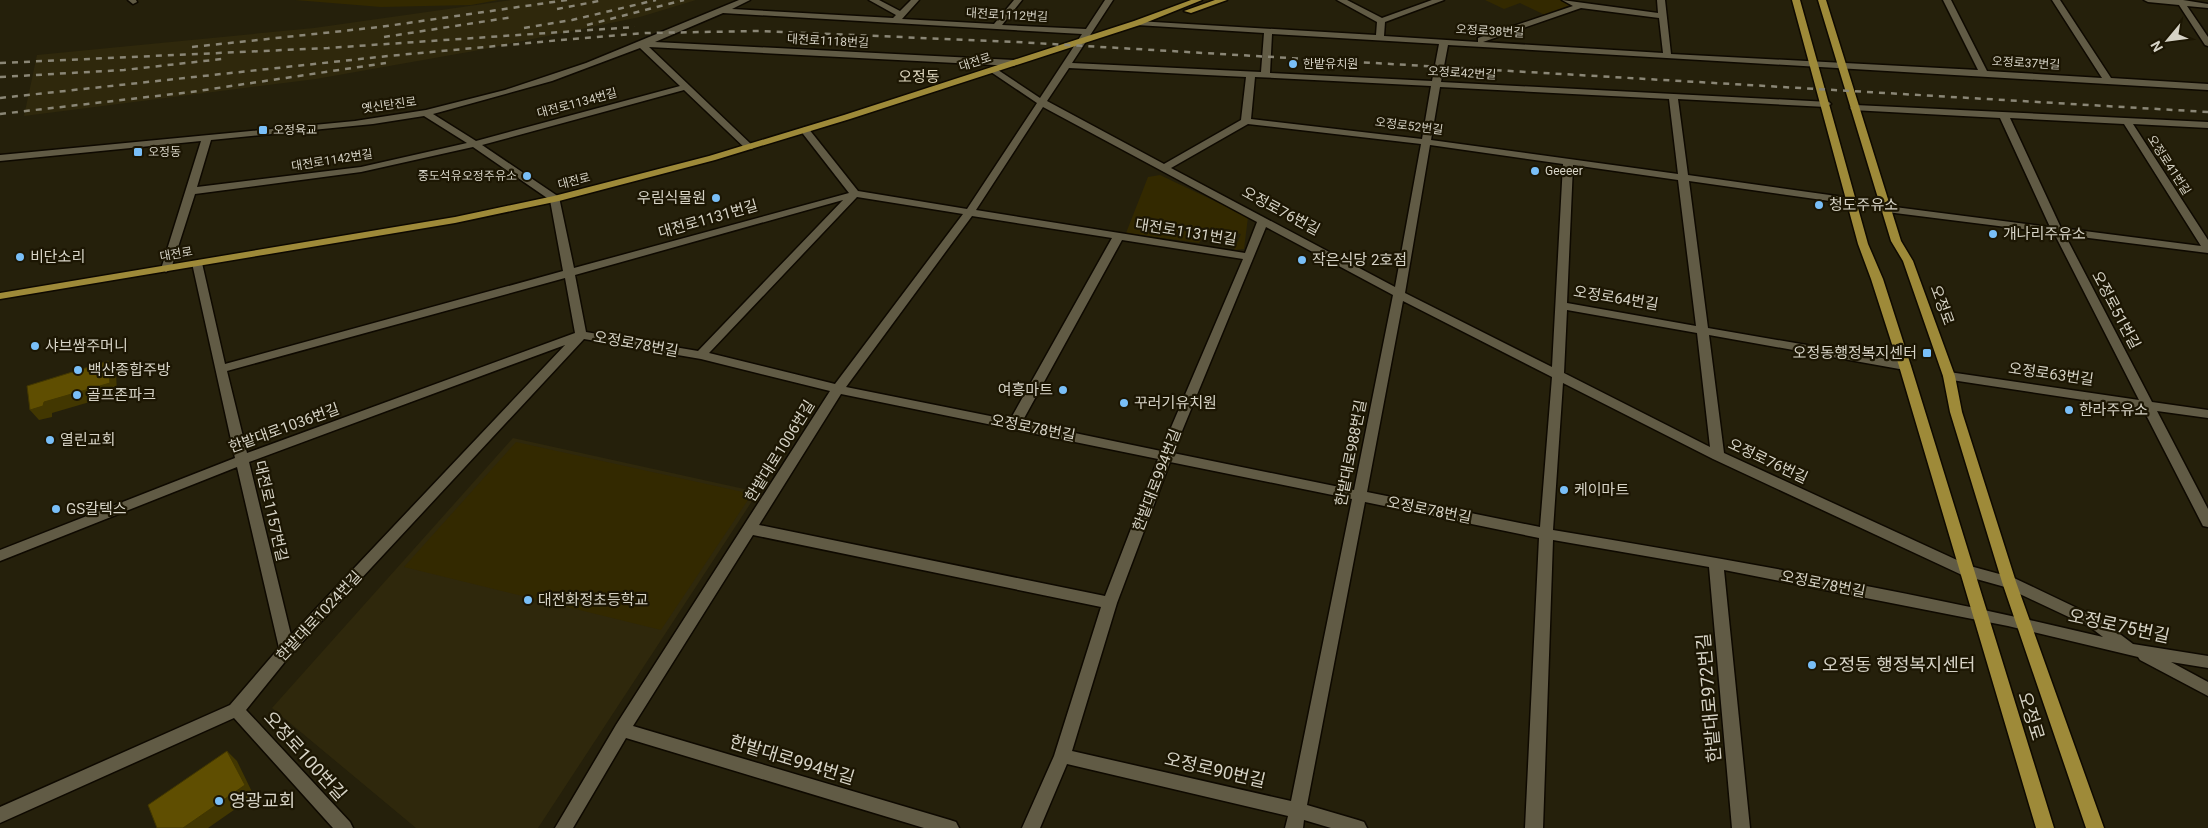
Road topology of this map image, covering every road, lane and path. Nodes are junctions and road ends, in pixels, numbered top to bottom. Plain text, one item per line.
1 (746, 0) edge
2 (873, 0) edge
3 (915, 0) edge
4 (1018, 0) edge
5 (1109, 0) edge
6 (1198, 0) edge
7 (1223, 0) edge
8 (1341, 0) edge
9 (1440, 0) edge
10 (1566, 0) edge
11 (1661, 0) edge
12 (1796, 0) edge
13 (1822, 0) edge
14 (1947, 0) edge
15 (2056, 0) edge
16 (2148, 0) edge
17 (2180, 2) edge
18 (1580, 6) junction
19 (2208, 6) edge
20 (722, 11) junction
21 (1663, 16) junction
22 (898, 18) junction
23 (1381, 21) junction
24 (1137, 23) junction
25 (996, 26) junction
26 (1268, 30) junction
27 (1085, 36) junction
28 (1380, 37) junction
29 (1444, 41) junction
30 (1474, 43) junction
31 (2208, 43) edge
32 (641, 44) junction
33 (1668, 55) junction
34 (1014, 63) junction
35 (1815, 64) junction
36 (1066, 65) junction
37 (1842, 67) junction
38 (992, 70) junction
39 (1984, 73) junction
40 (1251, 75) junction
41 (1265, 76) junction
42 (2108, 80) junction
43 (1437, 84) junction
44 (685, 87) junction
45 (2208, 87) edge
46 (1673, 97) junction
47 (1041, 102) junction
48 (1826, 104) junction
49 (1856, 108) junction
50 (426, 113) junction
51 (2003, 114) junction
52 (2126, 120) junction
53 (1246, 121) junction
54 (2208, 125) edge
55 (805, 130) junction
56 (207, 139) junction
57 (1427, 142) junction
58 (475, 144) junction
59 (748, 147) junction
60 (93, 149) junction
61 (0, 156) edge
62 (1568, 162) junction
63 (1164, 168) junction
64 (1683, 178) junction
65 (191, 191) junction
66 (855, 194) junction
67 (555, 199) junction
68 (1850, 201) junction
69 (1887, 209) junction
70 (969, 213) junction
71 (1263, 220) junction
72 (2057, 230) junction
73 (1118, 237) junction
74 (2208, 249) edge
75 (1249, 257) junction
76 (197, 263) junction
77 (166, 269) junction
78 (570, 273) junction
79 (1399, 294) junction
80 (0, 296) edge
81 (1562, 306) junction
82 (1702, 329) junction
83 (581, 335) junction
84 (701, 355) junction
85 (1905, 366) junction
86 (220, 369) junction
87 (1558, 374) junction
88 (1949, 376) junction
89 (838, 388) junction
90 (2148, 404) junction
91 (2208, 414) edge
92 (1014, 424) junction
93 (1166, 454) junction
94 (1718, 456) junction
95 (242, 460) junction
96 (1360, 496) junction
97 (2208, 522) edge
98 (751, 529) junction
99 (1546, 534) junction
100 (0, 556) edge
101 (1716, 563) junction
102 (1968, 571) junction
103 (2009, 582) junction
104 (1110, 603) junction
105 (1981, 615) junction
106 (2023, 624) junction
107 (287, 649) junction
108 (2133, 650) junction
109 (2208, 662) edge
110 (2208, 689) edge
111 (236, 710) junction
112 (622, 730) junction
113 (1062, 756) junction
114 (1297, 810) junction
115 (0, 815) edge
116 (344, 828) edge
117 (564, 828) edge
118 (950, 828) edge
119 (1031, 828) edge
120 (1294, 828) edge
121 (1358, 828) edge
122 (1534, 828) edge
123 (1741, 828) edge
124 (2045, 828) edge
125 (2095, 828) edge

1 - 20 street, 옛신탄진로
2 - 22 street, 대전로1112번길
3 - 22 street
4 - 25 street
5 - 27 street, 한밭대로1006번길
6 - 24 main road, 대전로
7 - 24 main road, 대전로
8 - 23 street
9 - 23 street
10 - 18 street
11 - 21 street
12 - 35 main road, 오정로
13 - 37 main road, 오정로
14 - 39 street
15 - 42 street
16 - 17 street
17 - 19 street
17 - 31 street
18 - 21 street
18 - 30 street
20 - 22 street, 대전로1112번길
20 - 32 street, 옛신탄진로
21 - 33 street
22 - 25 street, 대전로1112번길
23 - 28 street
24 - 26 street, 오정로38번길
24 - 27 main road, 대전로
25 - 27 street, 대전로1112번길
26 - 28 street, 오정로38번길
26 - 41 street
27 - 34 main road, 대전로
27 - 36 street, 한밭대로1006번길
28 - 29 street, 오정로38번길
29 - 30 street, 오정로38번길
29 - 43 street, 한밭대로988번길
30 - 33 street, 오정로38번길
32 - 34 street, 대전로1118번길
32 - 44 street
32 - 50 street, 옛신탄진로
33 - 35 street, 오정로38번길
34 - 38 main road, 대전로
35 - 37 street, 오정로38번길
35 - 48 main road, 오정로
36 - 40 street, 오정로42번길
36 - 47 street, 한밭대로1006번길
37 - 39 street, 오정로37번길
37 - 49 main road, 오정로
38 - 47 street, 오정로76번길
38 - 55 main road, 대전로
39 - 42 street, 오정로37번길
40 - 41 street, 오정로42번길
40 - 53 street
41 - 43 street, 오정로42번길
42 - 45 street, 오정로37번길
43 - 46 street, 오정로42번길
43 - 57 street, 한밭대로988번길
44 - 58 street, 대전로1134번길
44 - 59 street
46 - 48 street, 오정로42번길
46 - 64 street
47 - 63 street, 오정로76번길
47 - 70 street, 한밭대로1006번길
48 - 68 main road, 오정로
49 - 51 street, 오정로41번길
49 - 69 main road, 오정로
50 - 56 street, 옛신탄진로
50 - 58 street
51 - 52 street, 오정로41번길
51 - 72 street
52 - 54 street, 오정로41번길
52 - 74 street, 오정로41번길
53 - 57 street, 오정로52번길
53 - 63 street
55 - 59 main road, 대전로
55 - 66 street
56 - 60 street, 옛신탄진로
56 - 65 street
57 - 62 street, 오정로52번길
57 - 79 street, 한밭대로988번길
58 - 65 street, 대전로1142번길
58 - 67 street
59 - 67 main road, 대전로
60 - 61 street, 옛신탄진로
60 - 61 street
62 - 64 street, 오정로52번길
62 - 81 street
63 - 71 street, 오정로76번길
64 - 68 street, 오정로52번길
64 - 82 street
65 - 77 street
66 - 70 street, 대전로1131번길
66 - 78 street, 대전로1131번길
66 - 84 street
67 - 76 main road, 대전로
67 - 78 street, 오정로78번길
68 - 85 main road, 오정로
69 - 72 street
69 - 88 main road, 오정로
70 - 73 street, 대전로1131번길
70 - 89 street, 한밭대로1006번길
71 - 75 street, 한밭대로994번길
71 - 79 street, 오정로76번길
72 - 74 street
72 - 90 street, 오정로51번길
73 - 75 street, 대전로1131번길
73 - 92 street, 대전로1131번길
75 - 93 street, 한밭대로994번길
76 - 77 main road, 대전로
76 - 86 street, 대전로1157번길
77 - 80 main road, 대전로
78 - 83 street, 오정로78번길
78 - 86 street
79 - 87 street, 오정로76번길
79 - 96 street, 한밭대로988번길
81 - 82 street, 오정로64번길
81 - 87 street, 오정로64번길
82 - 85 street, 오정로64번길
82 - 94 street
83 - 84 street, 오정로78번길
83 - 95 street, 한밭대로1036번길
83 - 107 street, 한밭대로1024번길
84 - 89 street, 오정로78번길
85 - 102 main road, 오정로
86 - 95 street, 대전로1157번길
87 - 94 street, 오정로76번길
87 - 99 street
88 - 90 street, 오정로63번길
88 - 103 main road, 오정로
89 - 92 street, 오정로78번길
89 - 98 street, 한밭대로1006번길
90 - 91 street, 오정로63번길
90 - 97 street
92 - 93 street, 오정로78번길
93 - 96 street, 오정로78번길
93 - 104 street, 한밭대로994번길
94 - 102 street, 오정로76번길
95 - 100 street, 한밭대로1036번길
95 - 107 street, 대전로1157번길
96 - 99 street, 오정로78번길
96 - 114 street, 한밭대로988번길
98 - 104 street
98 - 112 street, 한밭대로1006번길
99 - 101 street, 오정로78번길
99 - 122 street
101 - 105 street, 오정로78번길
101 - 123 street, 한밭대로972번길
102 - 103 street, 오정로76번길
102 - 105 main road, 오정로
103 - 106 main road, 오정로
103 - 108 street, 오정로76번길
104 - 113 street, 한밭대로994번길
105 - 106 street
105 - 124 main road, 오정로
106 - 108 street, 오정로75번길
106 - 125 main road, 오정로
107 - 111 street, 한밭대로1024번길
108 - 109 street, 오정로75번길
108 - 110 street
111 - 115 street, 한밭대로1024번길
111 - 116 street, 오정로100번길
112 - 117 street, 한밭대로1006번길
112 - 118 street, 한밭대로994번길
113 - 114 street, 오정로90번길
113 - 119 street, 한밭대로994번길
114 - 120 street, 한밭대로988번길
114 - 121 street, 오정로90번길

